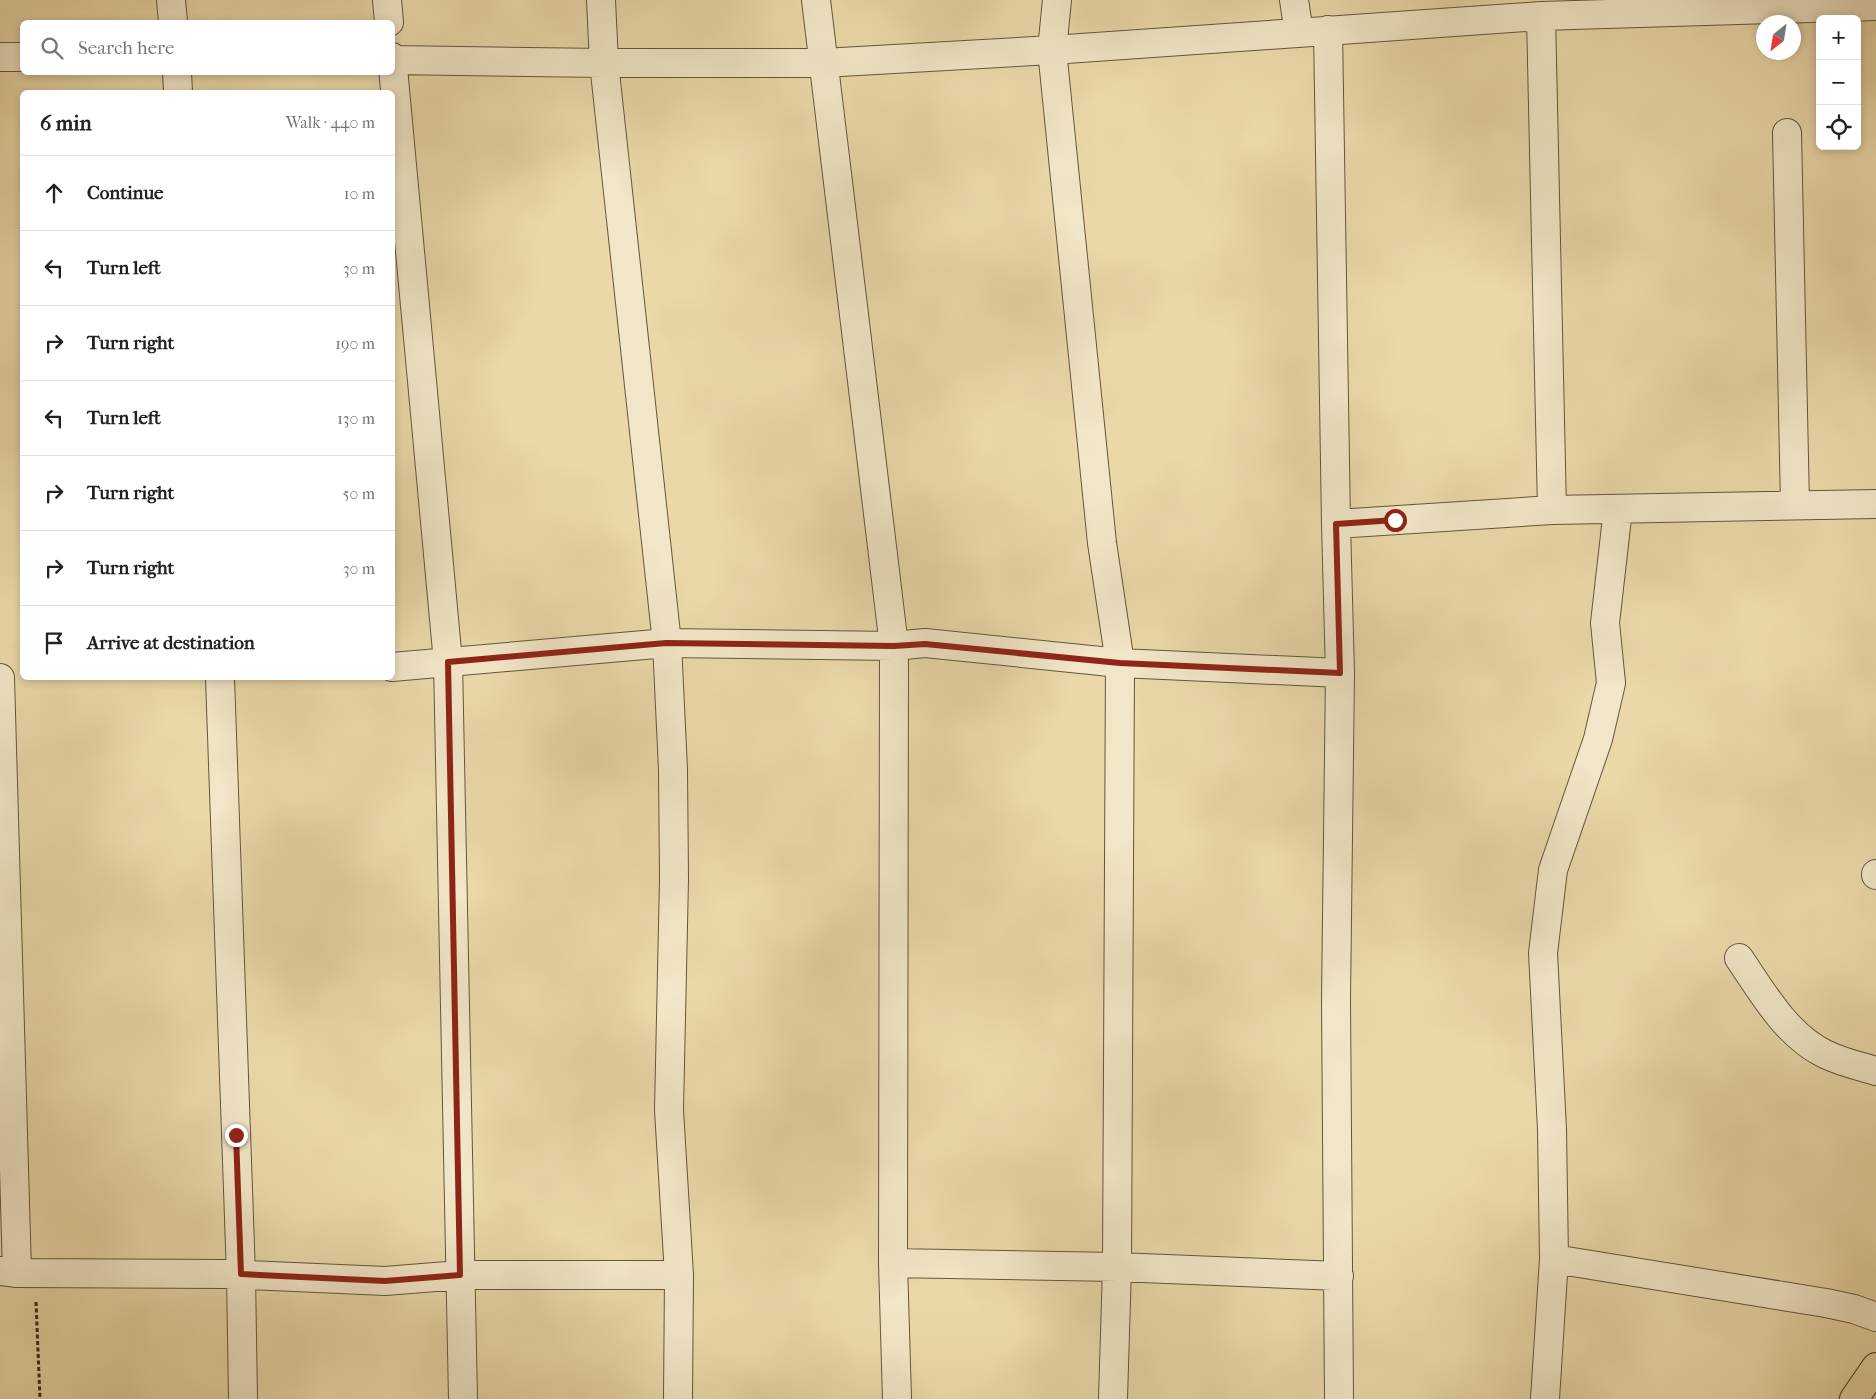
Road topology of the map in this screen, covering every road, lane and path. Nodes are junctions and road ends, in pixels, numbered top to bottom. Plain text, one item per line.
1 (171, 0) edge
2 (387, 0) edge
3 (601, 0) edge
4 (816, 0) edge
5 (1057, 0) edge
6 (1294, 0) edge
7 (1876, 6) edge
8 (1542, 16) junction
9 (173, 20) edge
10 (389, 20) edge
11 (1328, 30) junction
12 (1299, 33) junction
13 (1052, 50) junction
14 (0, 57) edge
15 (20, 57) edge
16 (395, 59) edge
17 (604, 63) junction
18 (823, 63) junction
19 (177, 75) edge
20 (394, 75) edge
21 (178, 90) edge
22 (1787, 133) dead end
23 (1795, 504) junction
24 (1876, 504) edge
25 (1618, 508) junction
26 (1552, 510) junction
27 (1336, 524) junction
28 (666, 643) junction
29 (894, 646) junction
30 (448, 662) junction
31 (1120, 663) junction
32 (395, 667) edge
33 (1340, 673) junction
34 (20, 674) edge
35 (0, 676) edge
36 (220, 680) edge
37 (1739, 958) dead end
38 (1876, 1071) edge
39 (1554, 1259) junction
40 (893, 1263) junction
41 (1117, 1267) junction
42 (17, 1272) edge
43 (241, 1274) junction
44 (460, 1275) junction
45 (678, 1276) junction
46 (1339, 1276) junction
47 (1876, 1317) edge
48 (1876, 1367) edge
49 (40, 1399) edge
50 (243, 1399) edge
51 (463, 1399) edge
52 (678, 1399) edge
53 (897, 1399) edge
54 (1113, 1399) edge
55 (1339, 1399) edge
56 (1545, 1399) edge
57 (1854, 1399) edge

1 - 9 street
2 - 10 street
3 - 17 street
4 - 18 street
5 - 13 street
6 - 12 street
7 - 8 street
8 - 11 street
8 - 26 street
11 - 12 street
11 - 27 street
12 - 13 street
13 - 18 street
13 - 31 street
14 - 15 street
16 - 17 street
17 - 18 street
17 - 28 street
18 - 29 street
19 - 21 street
20 - 30 street
22 - 23 street
23 - 24 street
23 - 25 street
25 - 26 street
25 - 39 street
26 - 27 street
27 - 33 street
28 - 29 street
28 - 30 street
28 - 45 street
29 - 31 street
29 - 40 street
30 - 32 street
30 - 44 street
31 - 33 street
31 - 41 street
33 - 46 street
34 - 35 street
35 - 42 street
36 - 43 street
37 - 38 street
39 - 47 street
39 - 56 street
40 - 41 street
40 - 53 street
41 - 46 street
41 - 54 street
42 - 43 street
42 - 49 path
43 - 44 street
43 - 50 street
44 - 45 street
44 - 51 street
45 - 52 street
46 - 55 street
48 - 57 highway

